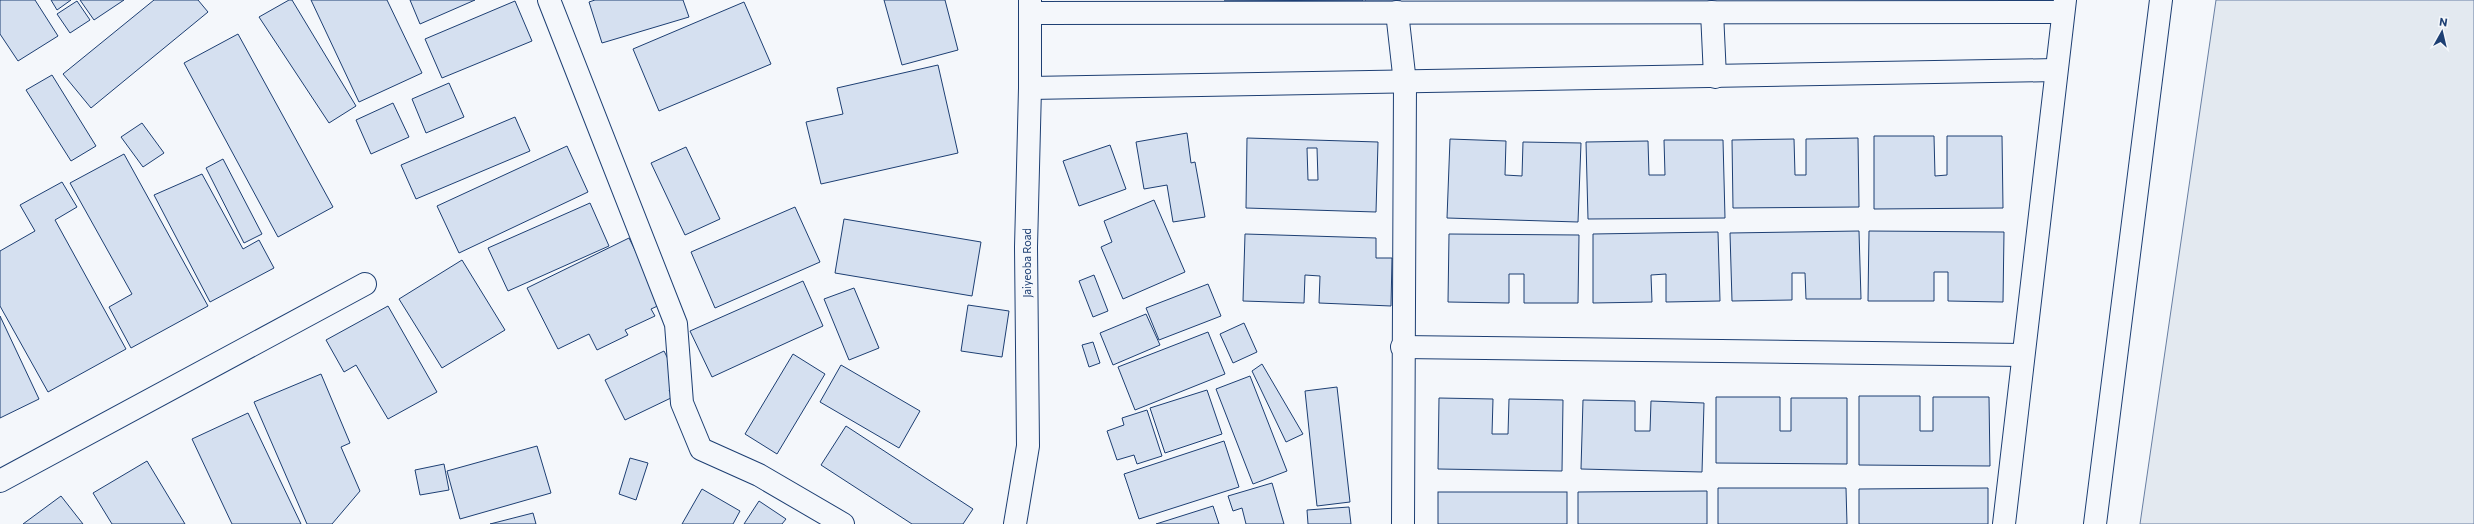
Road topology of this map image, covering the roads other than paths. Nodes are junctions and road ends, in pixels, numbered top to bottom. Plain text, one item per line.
1 (549, 0) edge
2 (2161, 0) edge
3 (1573, 6) edge
4 (2064, 6) edge
5 (1030, 7) edge
6 (1397, 12) junction
7 (1712, 12) junction
8 (2055, 70) junction
9 (1715, 77) junction
10 (1406, 83) junction
11 (1030, 88) junction
12 (365, 284) dead end
13 (1402, 347) junction
14 (2023, 355) junction
15 (0, 480) edge
16 (843, 524) edge
17 (1015, 524) edge
18 (1403, 524) edge
19 (2004, 524) edge
20 (2095, 524) edge

1 - 16 street
2 - 20 street
3 - 6 street
3 - 7 street
4 - 7 street
4 - 8 street
5 - 6 street
5 - 11 street, Jaiyeoba Road
6 - 10 street
7 - 9 street
8 - 9 street
8 - 14 street
9 - 10 street
10 - 11 street
10 - 13 street
11 - 17 street, Jaiyeoba Road
12 - 15 street
13 - 14 street
13 - 18 street
14 - 19 street

